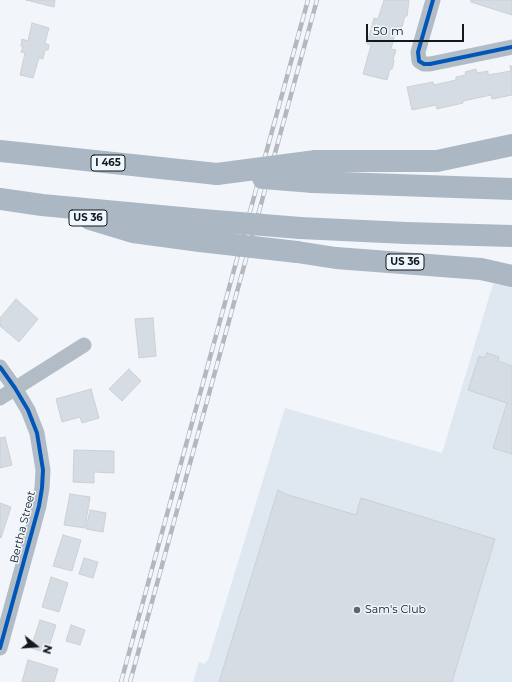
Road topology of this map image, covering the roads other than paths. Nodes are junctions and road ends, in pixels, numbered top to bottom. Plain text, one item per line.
1 (433, 0) edge
2 (512, 47) edge
3 (512, 145) edge
4 (0, 151) edge
5 (314, 172) junction
6 (512, 189) edge
7 (0, 199) edge
8 (42, 205) junction
9 (512, 236) edge
10 (512, 276) edge
11 (84, 345) dead end
12 (0, 367) edge
13 (15, 388) junction
14 (0, 398) edge
15 (0, 648) edge

1 - 2 street
3 - 5 highway
4 - 5 highway, I 465, bridge
5 - 6 highway, I 465
7 - 8 highway
8 - 9 highway, bridge
8 - 10 highway, US 36, bridge
11 - 13 street
12 - 13 street, Bertha Street
13 - 14 street
13 - 15 street, Bertha Street

